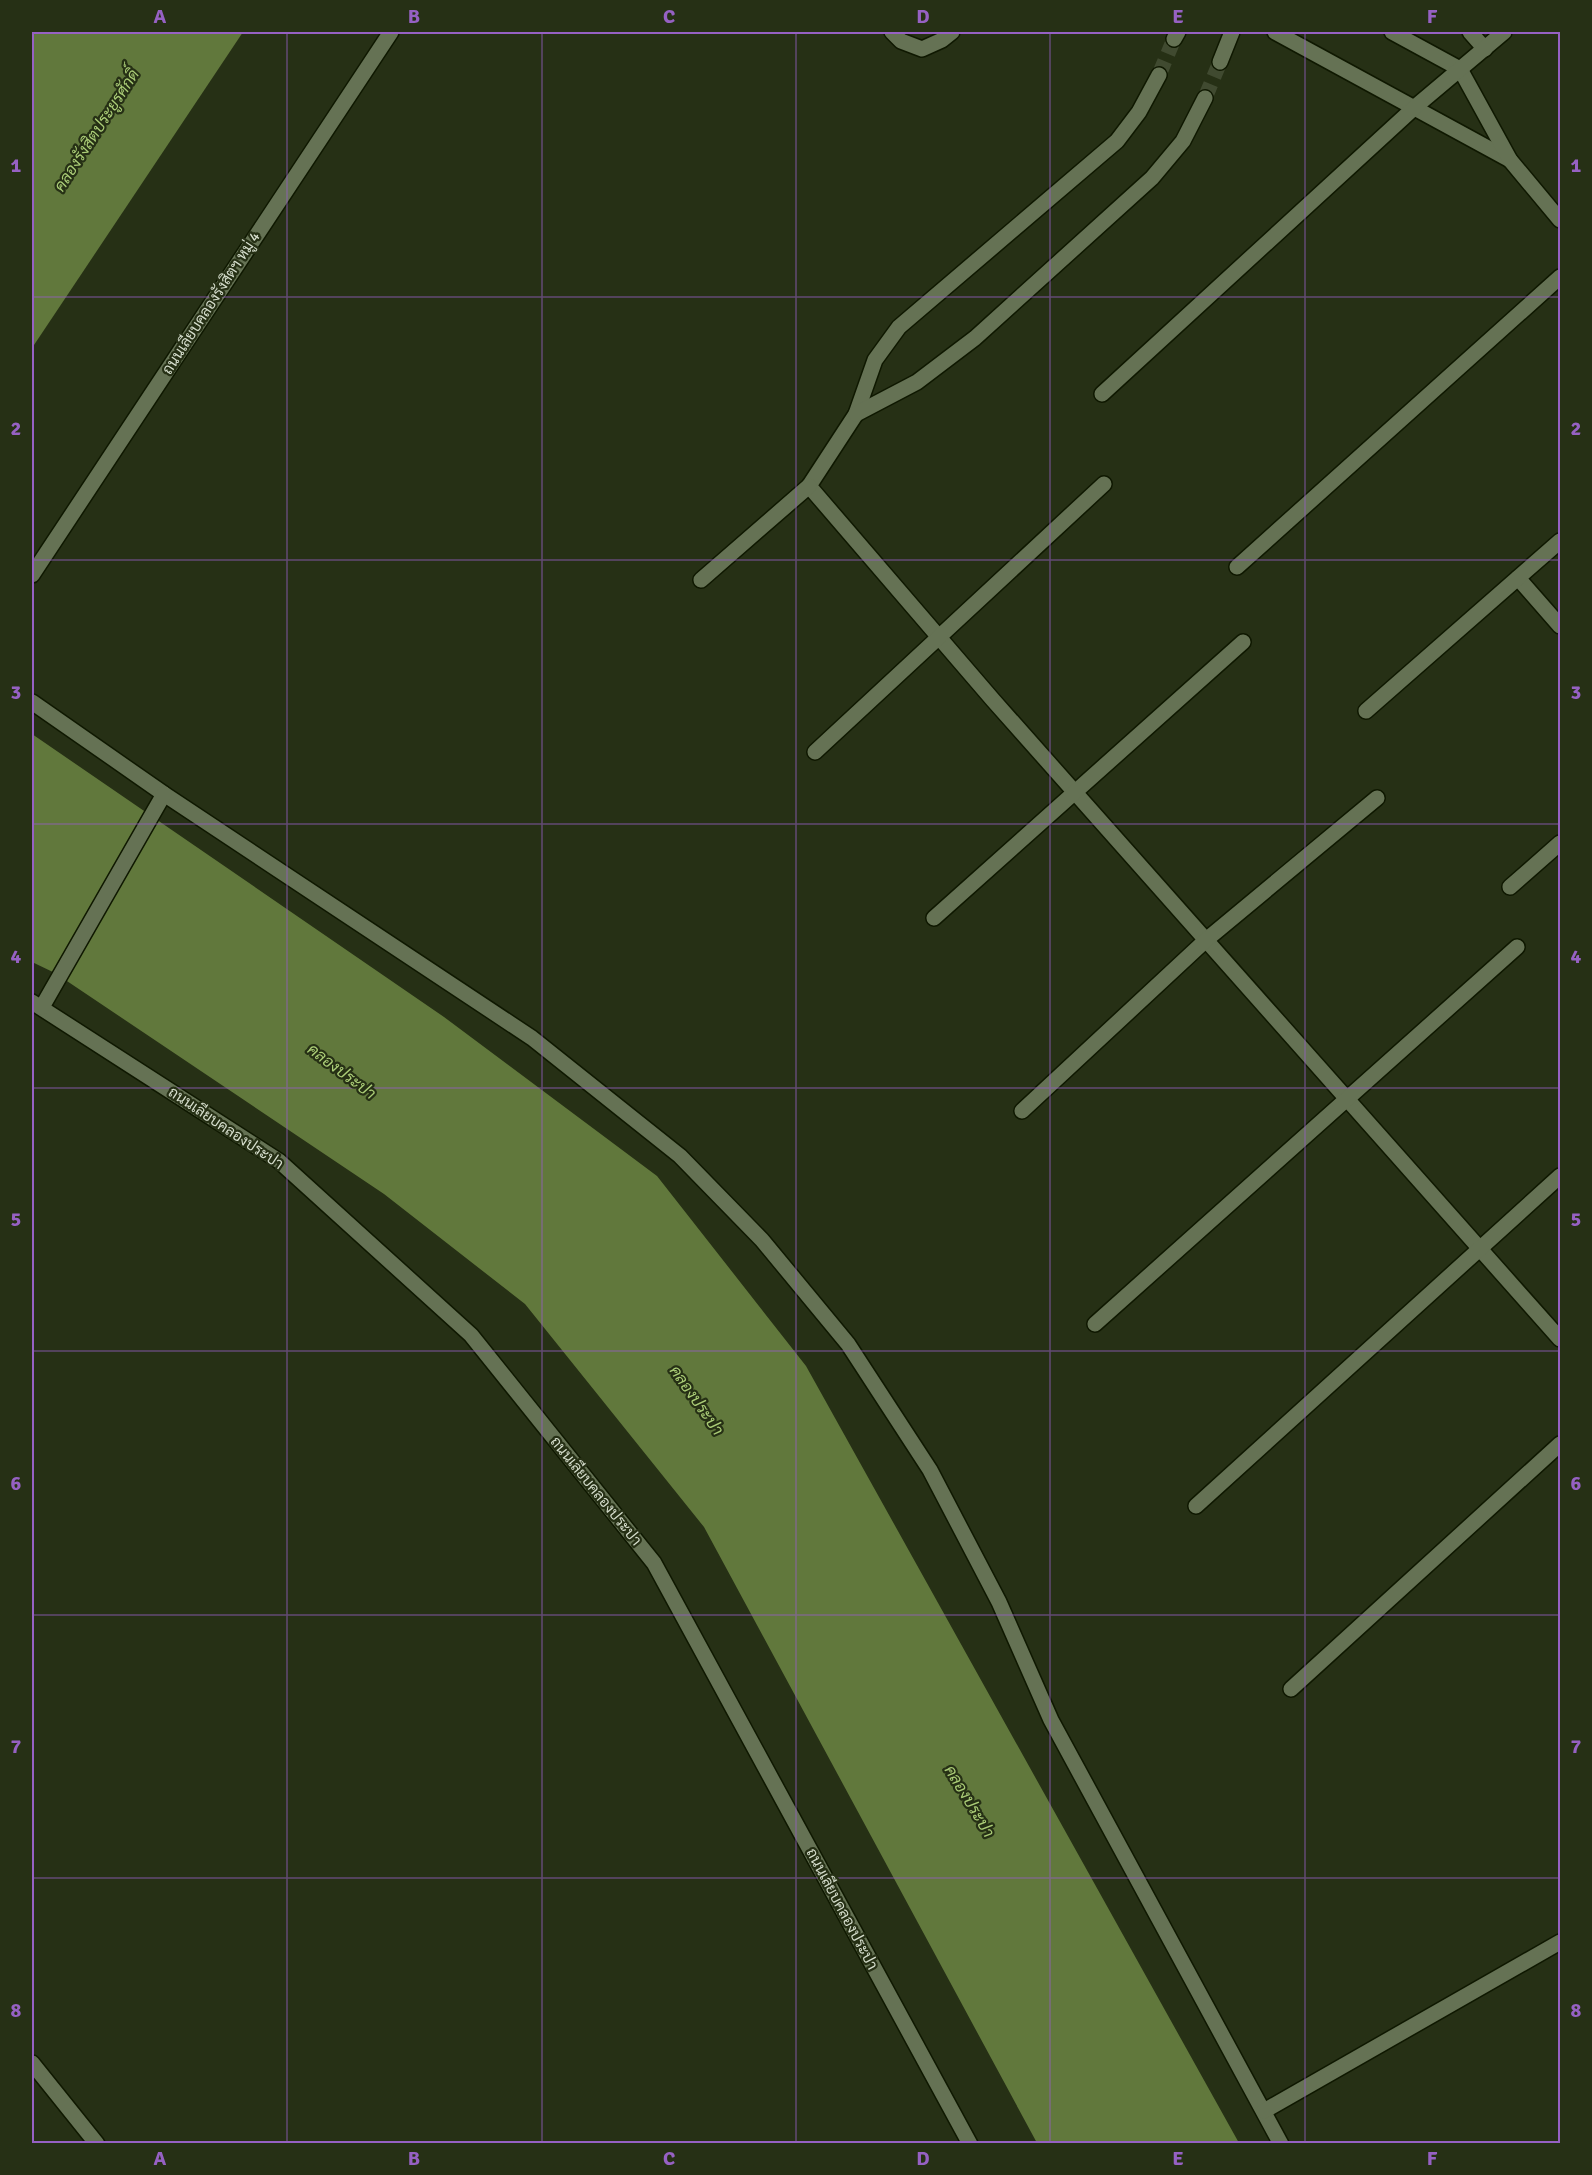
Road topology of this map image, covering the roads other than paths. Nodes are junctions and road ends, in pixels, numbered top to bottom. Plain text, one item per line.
1 (391, 32) edge
2 (892, 32) edge
3 (952, 32) edge
4 (1232, 32) edge
5 (1275, 32) edge
6 (1392, 32) edge
7 (1470, 32) edge
8 (1504, 32) edge
9 (1485, 49) junction
10 (1220, 62) tunnel mouth
11 (1460, 69) junction
12 (1159, 75) tunnel mouth
13 (1205, 98) tunnel mouth
14 (1415, 107) junction
15 (1510, 160) junction
16 (1560, 220) edge
17 (1560, 277) edge
18 (1102, 394) dead end
19 (856, 414) junction
20 (1104, 484) dead end
21 (809, 486) junction
22 (1560, 541) edge
23 (1237, 567) dead end
24 (32, 575) edge
25 (1518, 578) junction
26 (701, 580) dead end
27 (1560, 626) edge
28 (940, 638) junction
29 (1244, 642) dead end
30 (32, 702) edge
31 (1366, 711) dead end
32 (815, 752) dead end
33 (1074, 791) junction
34 (164, 794) junction
35 (1377, 798) dead end
36 (1560, 843) edge
37 (1510, 887) dead end
38 (933, 918) dead end
39 (1206, 940) junction
40 (1517, 947) dead end
41 (37, 1005) edge
42 (1346, 1098) junction
43 (1022, 1111) dead end
44 (1560, 1176) edge
45 (1479, 1247) junction
46 (1095, 1324) dead end
47 (1560, 1340) edge
48 (1560, 1444) edge
49 (1196, 1506) dead end
50 (1291, 1689) dead end
51 (1560, 1942) edge
52 (32, 2063) edge
53 (1264, 2111) junction
54 (97, 2144) edge
55 (970, 2144) edge
56 (1281, 2144) edge

1 - 24 street, ถนนเลียบคลองรังสิตฯ หมู่ 4
2 - 3 street
4 - 10 street
5 - 14 street
6 - 11 street
7 - 9 street
8 - 9 street
9 - 11 street
11 - 14 street
11 - 15 street
12 - 19 street
13 - 19 street
14 - 15 street
14 - 18 street
15 - 16 street
17 - 23 street
19 - 21 street
20 - 28 street
21 - 26 street
21 - 28 street
22 - 25 street
25 - 27 street
25 - 31 street
28 - 32 street
28 - 33 street
29 - 33 street
30 - 34 street
33 - 38 street
33 - 39 street
34 - 41 street
34 - 53 street
35 - 39 street
36 - 37 street
39 - 42 street
39 - 43 street
40 - 42 street
41 - 55 street, ถนนเลียบคลองประปา
42 - 45 street
42 - 46 street
44 - 45 street
45 - 47 street
45 - 49 street
48 - 50 street
51 - 53 street
52 - 54 street
53 - 56 street

